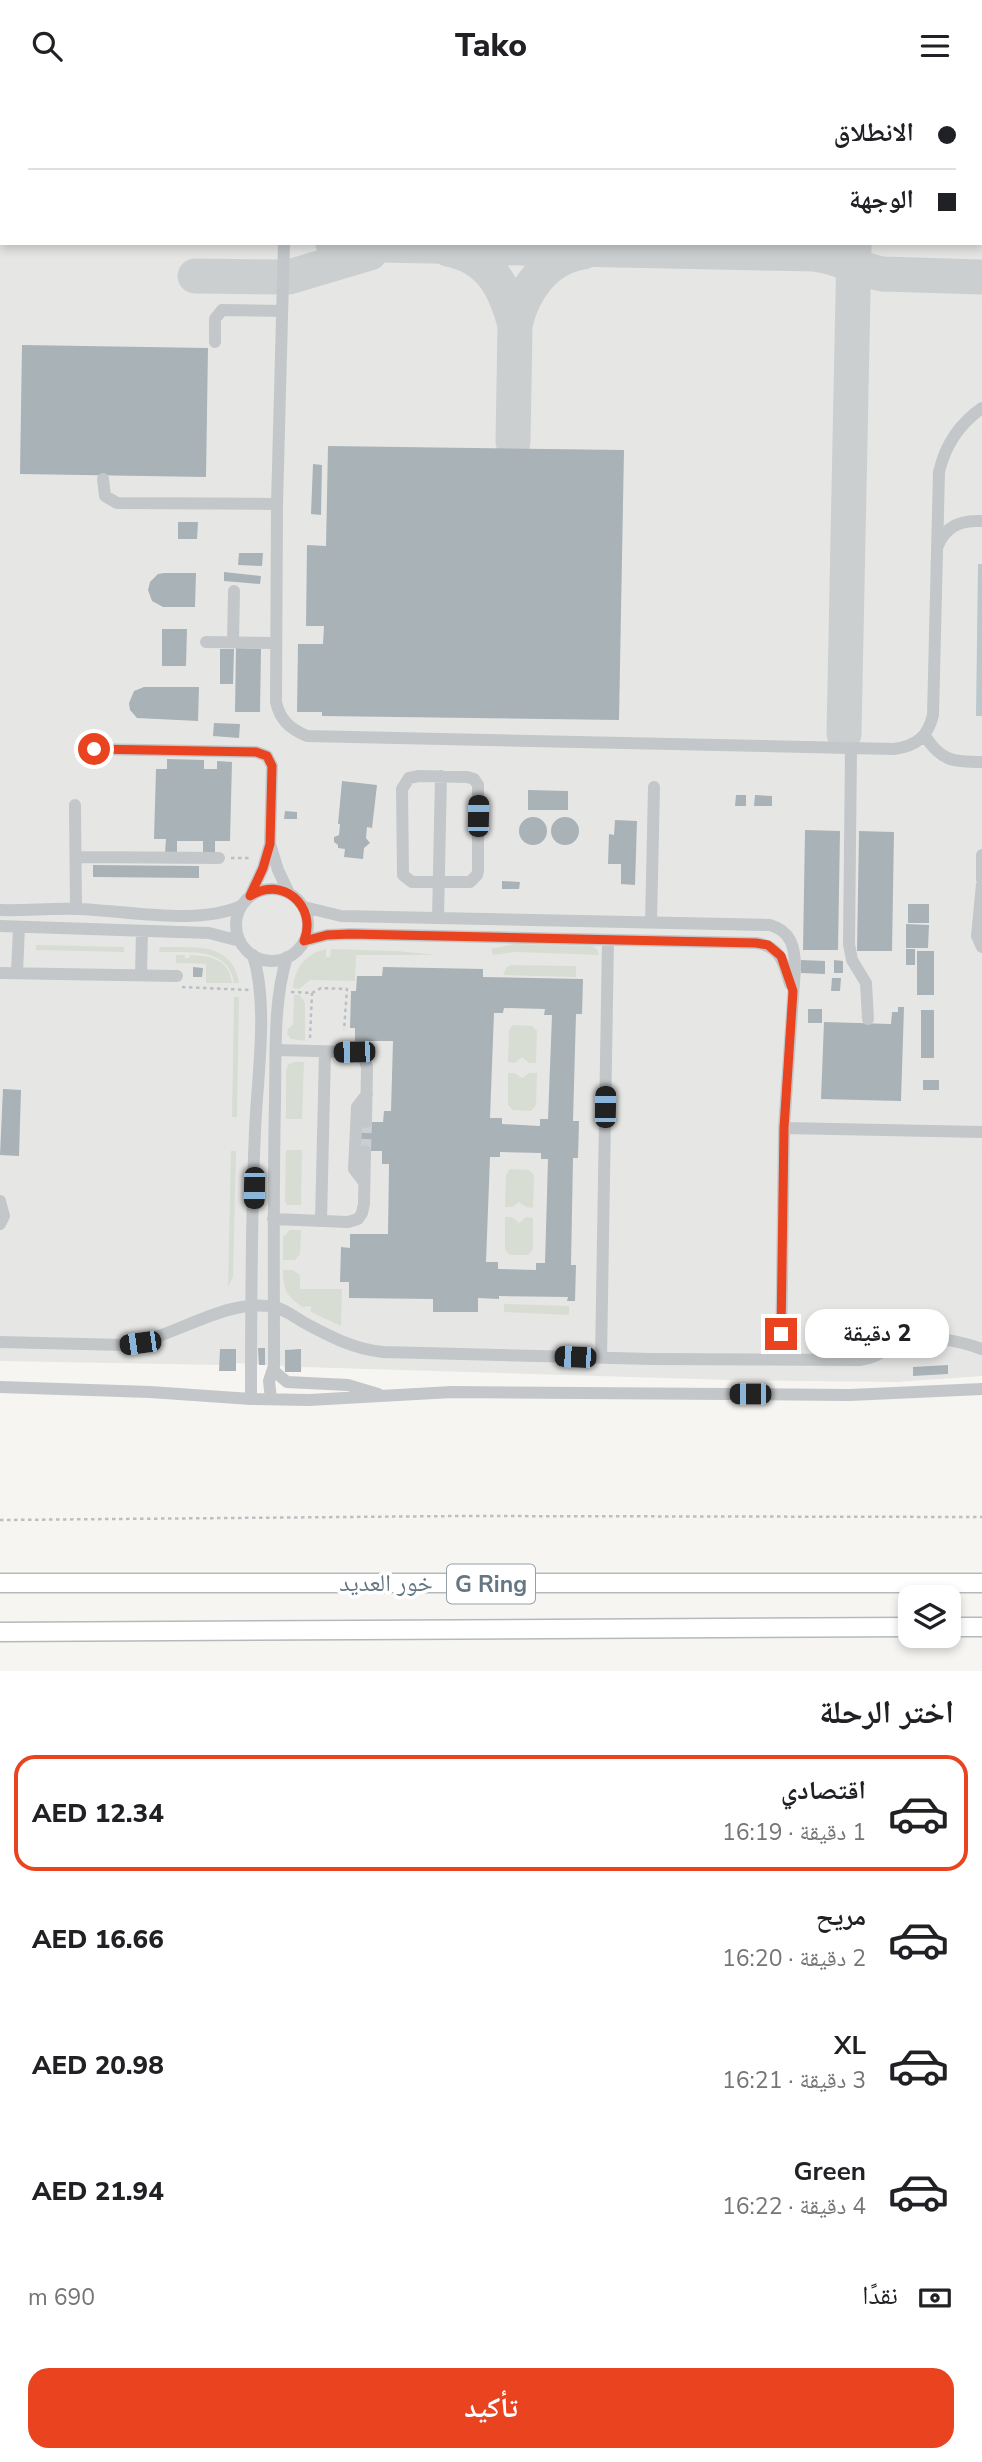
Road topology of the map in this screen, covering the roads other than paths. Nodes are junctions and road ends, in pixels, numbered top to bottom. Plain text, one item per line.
1 (284, 245) edge
2 (282, 311) junction
3 (215, 342) dead end
4 (982, 408) edge
5 (103, 479) dead end
6 (277, 504) junction
7 (982, 521) edge
8 (935, 555) junction
9 (234, 591) dead end
10 (206, 642) dead end
11 (233, 642) junction
12 (276, 643) junction
13 (925, 736) junction
14 (851, 748) junction
15 (94, 749) dead end
16 (982, 762) edge
17 (442, 776) junction
18 (654, 787) dead end
19 (75, 805) dead end
20 (270, 844) junction
21 (982, 855) edge
22 (77, 857) junction
23 (219, 858) road end
24 (439, 882) junction
25 (982, 882) edge
26 (289, 893) junction
27 (246, 901) junction
28 (304, 907) junction
29 (2, 909) edge
30 (76, 909) junction
31 (438, 918) junction
32 (651, 923) junction
33 (0, 926) edge
34 (19, 927) junction
35 (142, 931) junction
36 (608, 940) junction
37 (240, 941) junction
38 (304, 941) junction
39 (982, 947) edge
40 (253, 955) junction
41 (287, 957) junction
42 (0, 973) edge
43 (17, 973) junction
44 (141, 975) junction
45 (177, 976) road end
46 (793, 991) junction
47 (868, 1019) dead end
48 (276, 1051) junction
49 (324, 1052) junction
50 (367, 1094) junction
51 (366, 1122) tunnel mouth
52 (784, 1128) junction
53 (982, 1132) edge
54 (255, 1134) junction
55 (274, 1135) junction
56 (365, 1151) tunnel mouth
57 (364, 1182) junction
58 (0, 1201) edge
59 (272, 1219) junction
60 (321, 1220) junction
61 (0, 1224) edge
62 (251, 1306) junction
63 (274, 1307) junction
64 (0, 1342) edge
65 (982, 1349) edge
66 (601, 1358) junction
67 (780, 1359) junction
68 (274, 1371) junction
69 (0, 1387) edge
70 (982, 1389) edge
71 (381, 1395) junction
72 (251, 1399) junction
73 (271, 1399) junction
74 (0, 1583) edge
75 (982, 1583) edge
76 (898, 1627) edge
77 (961, 1627) edge
78 (982, 1627) edge
79 (0, 1632) edge

1 - 2 street
2 - 3 street
2 - 6 street
4 - 8 street
5 - 6 street
6 - 12 street
7 - 8 street
8 - 13 street
9 - 11 street
10 - 11 street
11 - 12 street
12 - 14 street
13 - 14 street
13 - 16 street
14 - 47 street
15 - 20 street
17 - 24 street
17 - 24 street
17 - 24 street
18 - 32 street
19 - 22 street
20 - 26 street
20 - 27 street
21 - 25 street
22 - 23 street
22 - 30 street
24 - 31 street
25 - 39 street
26 - 27 street
26 - 28 street
27 - 30 street
27 - 37 street
28 - 31 street
28 - 38 street
29 - 30 street
31 - 32 street
32 - 46 street
33 - 34 street
34 - 35 street
34 - 43 street
35 - 37 street
35 - 44 street
36 - 38 street
36 - 46 street
36 - 66 street
37 - 40 street
38 - 41 street
40 - 41 street
40 - 54 street
41 - 48 street
42 - 43 street
43 - 44 street
44 - 45 street
46 - 52 street
48 - 49 street
48 - 55 street
49 - 50 street
49 - 60 street
50 - 51 street
50 - 57 street
52 - 53 street
52 - 67 street
54 - 55 street
54 - 62 street
55 - 59 street
56 - 57 street
57 - 60 street
58 - 61 street
59 - 60 street
59 - 63 street
62 - 63 street
62 - 64 street
62 - 72 street
63 - 66 street
63 - 68 street
65 - 67 street
66 - 67 street
68 - 71 street
68 - 73 street
69 - 72 street
70 - 71 street
71 - 73 street
72 - 73 street
74 - 75 highway, خور العديد / G Ring
76 - 79 highway, خور العديد / G Ring
77 - 78 highway

